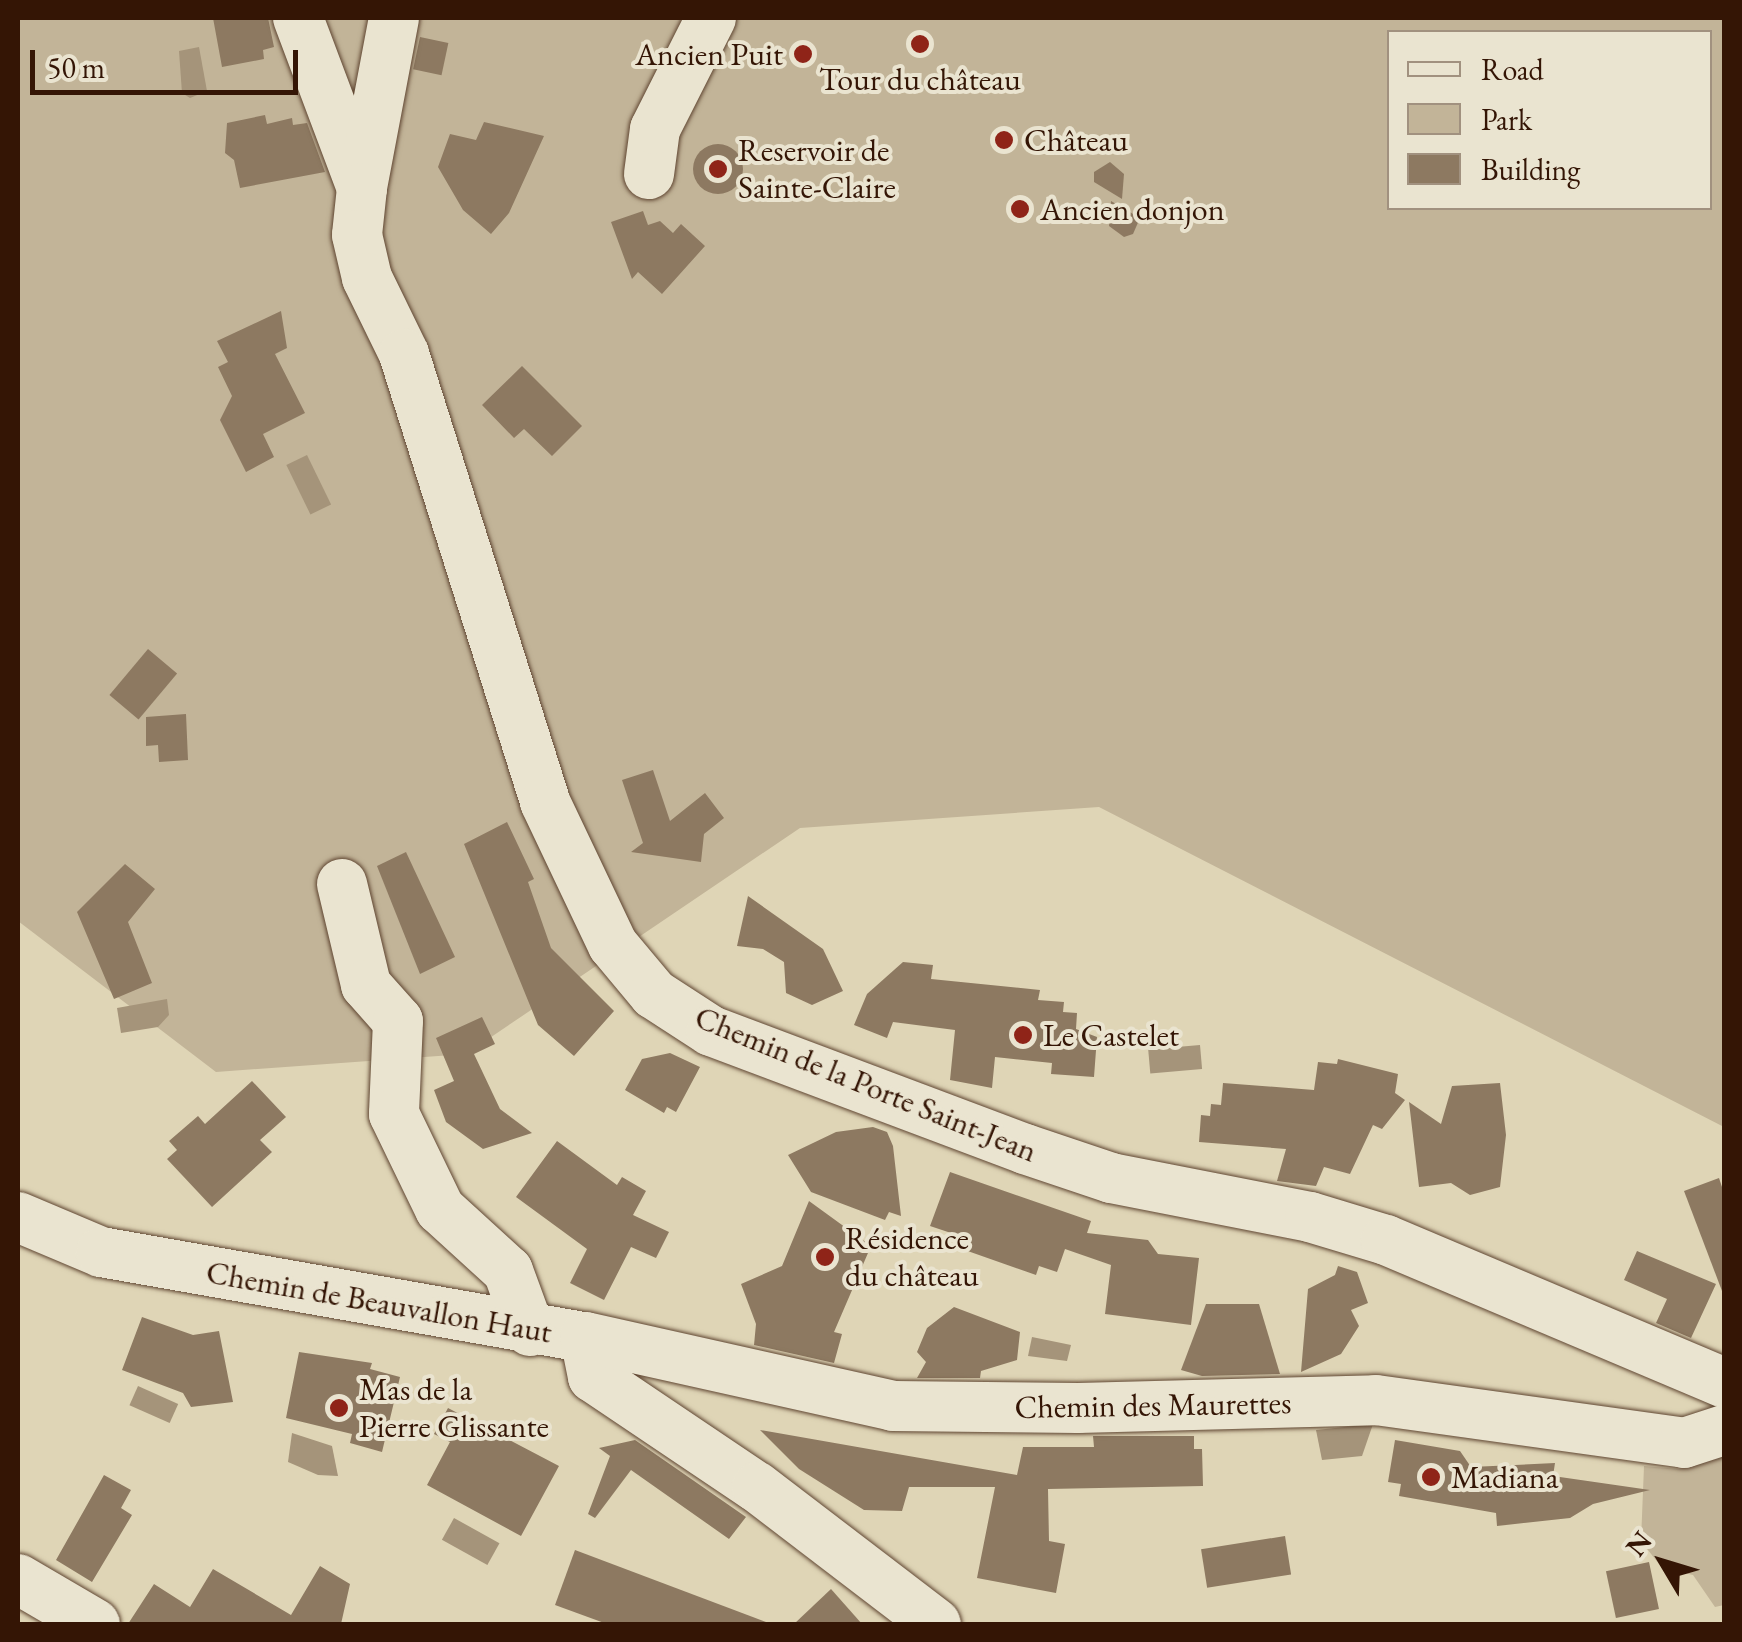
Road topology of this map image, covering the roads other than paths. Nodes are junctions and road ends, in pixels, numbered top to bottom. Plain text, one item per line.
1 (298, 18) edge
2 (394, 18) edge
3 (711, 18) edge
4 (648, 174) dead end
5 (362, 188) junction
6 (342, 884) dead end
7 (18, 1217) edge
8 (530, 1331) junction
9 (584, 1337) junction
10 (1724, 1383) edge
11 (1724, 1430) edge
12 (18, 1579) edge
13 (94, 1624) edge
14 (936, 1624) edge

1 - 5 street
2 - 5 street, Chemin de la Porte Saint-Jean
3 - 4 street
5 - 10 street, Chemin de la Porte Saint-Jean
6 - 8 street
7 - 8 street, Chemin de Beauvallon Haut
8 - 9 street, Chemin de Beauvallon Haut
9 - 11 street, Chemin des Maurettes
9 - 14 street, Chemin de Beauvallon Haut
12 - 13 street

